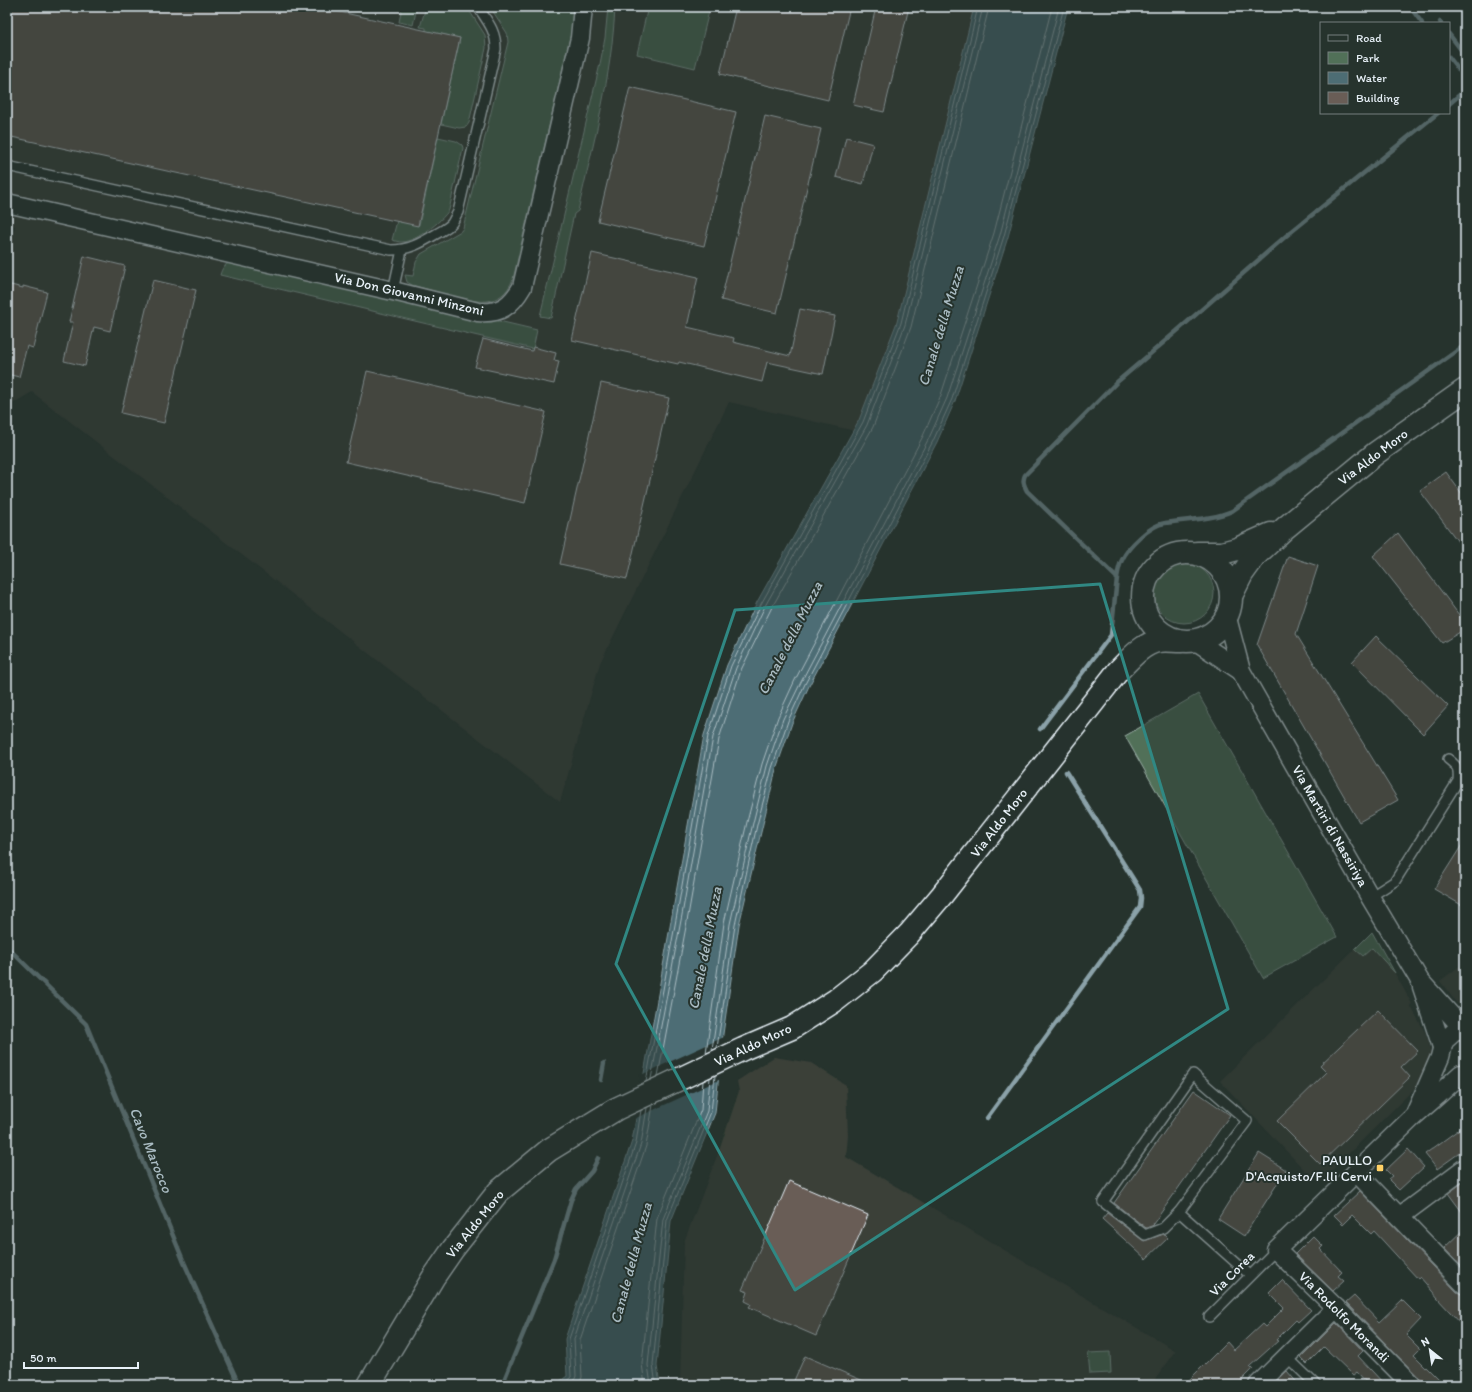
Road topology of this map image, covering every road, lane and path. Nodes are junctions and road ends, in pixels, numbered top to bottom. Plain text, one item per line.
1 (478, 7) edge
2 (583, 7) edge
3 (7, 166) edge
4 (7, 203) edge
5 (402, 250) junction
6 (393, 290) junction
7 (1465, 390) edge
8 (1285, 528) junction
9 (1194, 553) junction
10 (1232, 594) junction
11 (1144, 606) junction
12 (1227, 618) junction
13 (1188, 641) junction
14 (1241, 670) junction
15 (1118, 671) junction
16 (1448, 759) dead end
17 (1370, 897) junction
18 (1420, 981) junction
19 (1465, 1029) edge
20 (1441, 1049) junction
21 (1463, 1074) edge
22 (1415, 1115) junction
23 (1465, 1168) edge
24 (1356, 1172) junction
25 (1179, 1212) junction
26 (1399, 1217) junction
27 (1276, 1250) junction
28 (1250, 1276) junction
29 (1465, 1285) edge
30 (1336, 1308) junction
31 (1209, 1317) dead end
32 (1287, 1357) junction
33 (368, 1385) edge
34 (1258, 1385) edge
35 (1316, 1385) edge
36 (1412, 1385) edge

1 - 5 lane
2 - 6 street, Via Don Giovanni Minzoni
3 - 5 lane
4 - 6 street, Via Don Giovanni Minzoni
5 - 6 lane
7 - 8 street, Via Aldo Moro
8 - 9 street, Via Aldo Moro
8 - 10 street, Via Aldo Moro
9 - 10 street, Via Aldo Moro
9 - 11 street, Via Aldo Moro
10 - 12 street, Via Aldo Moro
11 - 13 street, Via Aldo Moro
11 - 15 street, Via Aldo Moro
12 - 13 street, Via Aldo Moro
12 - 14 street, Via Martiri di Nassiriya
13 - 14 street, Via Martiri di Nassiriya
13 - 15 street, Via Aldo Moro
14 - 17 street, Via Martiri di Nassiriya
15 - 33 street, Via Aldo Moro
16 - 17 lane
17 - 18 street, Via Martiri di Nassiriya
18 - 19 street, Via Martiri di Nassiriya
18 - 20 street, Via Martiri di Nassiriya
19 - 20 street
20 - 21 street, Via Martiri di Nassiriya
20 - 22 street
21 - 22 street
22 - 24 street
23 - 26 street
24 - 26 street
24 - 27 street
25 - 25 lane
25 - 28 lane
26 - 29 street
27 - 28 lane, Via Corea
27 - 30 street, Via Rodolfo Morandi
28 - 31 lane, Via Corea
30 - 32 street
30 - 36 street, Via Rodolfo Morandi
32 - 34 street
32 - 35 lane

